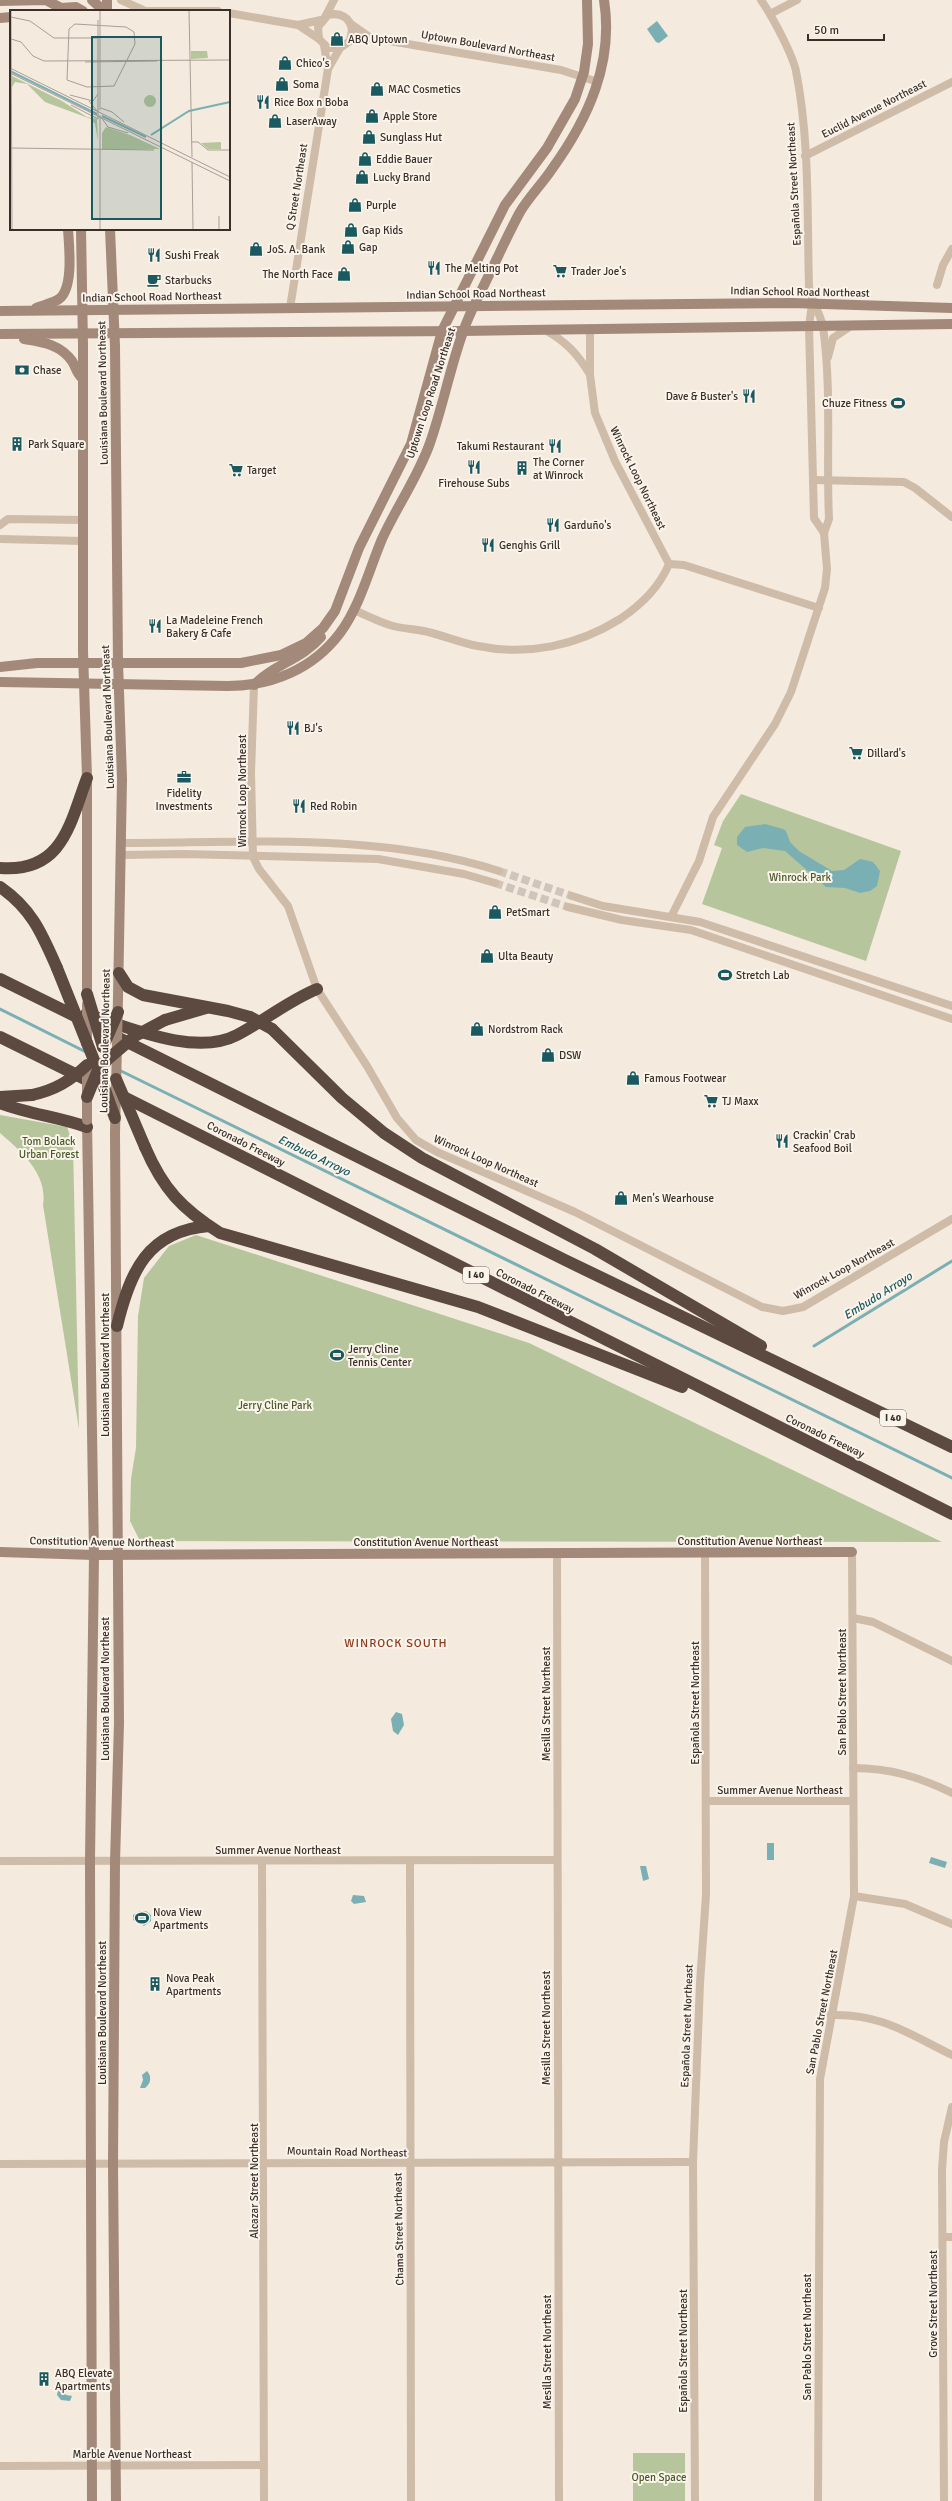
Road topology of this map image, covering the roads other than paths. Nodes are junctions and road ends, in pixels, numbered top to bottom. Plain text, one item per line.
1 (92, 0) edge
2 (121, 0) edge
3 (335, 0) edge
4 (587, 0) edge
5 (604, 0) edge
6 (762, 0) edge
7 (797, 0) edge
8 (0, 1) edge
9 (78, 7) edge
10 (58, 9) edge
11 (103, 10) edge
12 (141, 10) edge
13 (230, 13) edge
14 (770, 14) junction
15 (342, 15) junction
16 (10, 17) edge
17 (0, 18) edge
18 (323, 18) junction
19 (351, 24) junction
20 (298, 25) junction
21 (372, 38) junction
22 (350, 41) junction
23 (321, 42) junction
24 (340, 48) junction
25 (328, 69) junction
26 (583, 76) junction
27 (598, 82) junction
28 (952, 82) edge
29 (806, 156) junction
30 (68, 230) edge
31 (81, 230) edge
32 (110, 230) edge
33 (952, 249) edge
34 (937, 285) dead end
35 (812, 303) junction
36 (474, 306) junction
37 (456, 307) junction
38 (290, 308) junction
39 (952, 308) edge
40 (113, 309) junction
41 (83, 310) junction
42 (0, 311) edge
43 (28, 311) junction
44 (952, 324) edge
45 (852, 325) junction
46 (809, 326) junction
47 (822, 326) junction
48 (590, 328) junction
49 (543, 329) junction
50 (442, 331) junction
51 (463, 331) junction
52 (83, 334) junction
53 (115, 334) junction
54 (0, 335) edge
55 (826, 368) junction
56 (590, 375) junction
57 (83, 379) junction
58 (813, 480) junction
59 (828, 480) junction
60 (379, 508) junction
61 (394, 515) junction
62 (952, 516) edge
63 (83, 520) junction
64 (0, 525) edge
65 (824, 533) junction
66 (0, 538) edge
67 (83, 541) junction
68 (669, 564) junction
69 (819, 608) junction
70 (354, 610) junction
71 (329, 620) junction
72 (118, 662) junction
73 (83, 664) junction
74 (0, 667) edge
75 (0, 682) edge
76 (83, 684) junction
77 (118, 685) junction
78 (254, 685) junction
79 (87, 778) junction
80 (253, 842) junction
81 (122, 843) junction
82 (122, 856) junction
83 (252, 857) junction
84 (0, 868) edge
85 (499, 871) tunnel mouth
86 (495, 883) tunnel mouth
87 (0, 887) edge
88 (572, 896) tunnel mouth
89 (568, 907) tunnel mouth
90 (627, 910) junction
91 (671, 916) junction
92 (622, 920) junction
93 (119, 972) junction
94 (0, 979) edge
95 (87, 989) junction
96 (317, 989) junction
97 (47, 1002) junction
98 (952, 1006) edge
99 (207, 1008) junction
100 (118, 1012) junction
101 (952, 1019) edge
102 (0, 1037) edge
103 (87, 1043) junction
104 (103, 1046) junction
105 (117, 1050) junction
106 (108, 1059) junction
107 (93, 1065) junction
108 (116, 1079) junction
109 (0, 1097) edge
110 (87, 1097) joint
111 (0, 1103) edge
112 (115, 1118) junction
113 (87, 1124) junction
114 (952, 1219) edge
115 (209, 1226) junction
116 (117, 1326) junction
117 (834, 1389) junction
118 (743, 1410) junction
119 (952, 1447) edge
120 (952, 1514) edge
121 (0, 1552) edge
122 (705, 1552) junction
123 (852, 1552) joint
124 (557, 1554) junction
125 (94, 1555) junction
126 (116, 1555) junction
127 (853, 1618) junction
128 (952, 1661) edge
129 (853, 1768) junction
130 (952, 1793) edge
131 (707, 1801) junction
132 (853, 1801) junction
133 (557, 1860) junction
134 (0, 1861) edge
135 (90, 1861) junction
136 (262, 1861) junction
137 (410, 1861) junction
138 (115, 1862) junction
139 (854, 1896) junction
140 (952, 1924) edge
141 (830, 2014) junction
142 (952, 2055) edge
143 (952, 2107) edge
144 (265, 2162) junction
145 (693, 2162) junction
146 (91, 2163) junction
147 (558, 2163) junction
148 (0, 2164) edge
149 (113, 2164) junction
150 (409, 2164) junction
151 (948, 2237) edge
152 (948, 2379) edge
153 (92, 2465) junction
154 (116, 2465) junction
155 (264, 2465) junction
156 (0, 2466) edge
157 (92, 2501) edge
158 (116, 2501) edge
159 (264, 2501) edge
160 (411, 2501) edge
161 (559, 2501) edge
162 (695, 2501) edge
163 (818, 2501) edge
164 (944, 2501) edge

1 - 11 street
2 - 12 street
3 - 15 street
3 - 18 street
4 - 26 street, Uptown Loop Road Northeast
5 - 27 street, Uptown Loop Road Northeast
6 - 14 street, Española Street Northeast
7 - 14 street
8 - 10 street
9 - 10 street
13 - 20 street
14 - 29 street, Española Street Northeast
15 - 18 street
15 - 19 street
16 - 17 street
18 - 20 street
18 - 23 street
19 - 21 street, Uptown Boulevard Northeast
19 - 22 street
20 - 23 street
21 - 22 street, Uptown Boulevard Northeast
21 - 26 street, Uptown Boulevard Northeast
22 - 24 street
23 - 24 street
23 - 25 street, Q Street Northeast
24 - 25 street, Q Street Northeast
25 - 38 street, Q Street Northeast
26 - 27 street, Uptown Boulevard Northeast
26 - 37 street, Uptown Loop Road Northeast
27 - 36 street, Uptown Loop Road Northeast
28 - 29 street, Euclid Avenue Northeast
29 - 35 street, Española Street Northeast
30 - 43 street
31 - 41 street, Louisiana Boulevard Northeast
32 - 40 street, Louisiana Boulevard Northeast
33 - 34 street
35 - 36 street, Indian School Road Northeast
35 - 39 street, Indian School Road Northeast
35 - 46 street
35 - 47 street
36 - 37 street, Indian School Road Northeast
36 - 51 street, Uptown Loop Road Northeast
37 - 38 street, Indian School Road Northeast
37 - 50 street, Uptown Loop Road Northeast
38 - 40 street, Indian School Road Northeast
40 - 41 street, Indian School Road Northeast
40 - 53 street, Louisiana Boulevard Northeast
41 - 43 street, Indian School Road Northeast
41 - 52 street, Louisiana Boulevard Northeast
42 - 43 street, Indian School Road Northeast
44 - 45 street
45 - 47 street
45 - 55 street
46 - 47 street
46 - 48 street
46 - 58 street
47 - 55 street
48 - 49 street
48 - 56 street, Winrock Loop Northeast
49 - 51 street
49 - 56 street, Winrock Loop Northeast
50 - 51 street
50 - 53 street
50 - 60 street, Uptown Loop Road Northeast
51 - 61 street, Uptown Loop Road Northeast
52 - 53 street
52 - 54 street
52 - 57 street, Louisiana Boulevard Northeast
53 - 72 street, Louisiana Boulevard Northeast
54 - 57 street
55 - 59 street
56 - 68 street, Winrock Loop Northeast
57 - 63 street, Louisiana Boulevard Northeast
58 - 59 street
58 - 65 street
59 - 62 street
59 - 65 street
60 - 61 street
60 - 71 street, Uptown Loop Road Northeast
61 - 70 street, Uptown Loop Road Northeast
63 - 64 street
63 - 67 street, Louisiana Boulevard Northeast
65 - 69 street
66 - 67 street
67 - 73 street, Louisiana Boulevard Northeast
68 - 69 street
68 - 70 street
69 - 91 street
70 - 78 street, Uptown Loop Road Northeast
71 - 72 street, Uptown Loop Road Northeast
71 - 78 street
72 - 73 street, Uptown Loop Road Northeast
72 - 77 street, Louisiana Boulevard Northeast
73 - 74 street, Uptown Loop Road Northeast
73 - 76 street, Louisiana Boulevard Northeast
75 - 76 street, Uptown Loop Road Northeast
76 - 77 street, Uptown Loop Road Northeast
76 - 79 street, Louisiana Boulevard Northeast
77 - 78 street, Uptown Loop Road Northeast
77 - 81 street, Louisiana Boulevard Northeast
78 - 80 street, Winrock Loop Northeast
79 - 84 highway
79 - 95 street, Louisiana Boulevard Northeast
80 - 81 street
80 - 83 street, Winrock Loop Northeast
80 - 85 street
81 - 82 street, Louisiana Boulevard Northeast
82 - 83 street
82 - 93 street, Louisiana Boulevard Northeast
83 - 86 street
83 - 96 street, Winrock Loop Northeast
87 - 103 highway, bridge
88 - 90 street
89 - 92 street
90 - 91 street
90 - 92 street
91 - 98 street
92 - 101 street
93 - 99 highway
93 - 100 street, Louisiana Boulevard Northeast, bridge
94 - 97 highway, I 40
95 - 103 street, Louisiana Boulevard Northeast, bridge
95 - 104 highway, bridge
96 - 97 highway
96 - 114 street, Winrock Loop Northeast
97 - 117 highway, I 40
99 - 105 highway, bridge
99 - 117 highway, bridge
100 - 104 highway, bridge
100 - 105 street, Louisiana Boulevard Northeast, bridge
102 - 118 highway, Coronado Freeway / I 40
103 - 107 highway
104 - 106 highway, bridge
104 - 107 highway
105 - 106 highway, bridge
105 - 108 street, Louisiana Boulevard Northeast, bridge
106 - 107 highway
106 - 108 highway, bridge
107 - 109 highway, bridge
107 - 110 highway, bridge
107 - 112 highway, bridge
108 - 112 street, Louisiana Boulevard Northeast, bridge
108 - 115 highway, bridge
110 - 113 street, Louisiana Boulevard Northeast, bridge
111 - 113 highway
112 - 116 street, Louisiana Boulevard Northeast, bridge
113 - 125 street, Louisiana Boulevard Northeast
115 - 116 highway
115 - 118 highway
116 - 126 street, Louisiana Boulevard Northeast
117 - 119 highway, I 40
118 - 120 highway, Coronado Freeway / I 40
121 - 125 street, Constitution Avenue Northeast
122 - 123 street, Constitution Avenue Northeast
122 - 124 street, Constitution Avenue Northeast
122 - 131 street, Española Street Northeast
123 - 127 street, San Pablo Street Northeast
124 - 126 street, Constitution Avenue Northeast
124 - 133 street, Mesilla Street Northeast
125 - 126 street, Constitution Avenue Northeast
125 - 135 street, Louisiana Boulevard Northeast
126 - 138 street, Louisiana Boulevard Northeast
127 - 128 street
127 - 129 street, San Pablo Street Northeast
129 - 130 street
129 - 132 street, San Pablo Street Northeast
131 - 132 street, Summer Avenue Northeast
131 - 145 street, Española Street Northeast
132 - 139 street, San Pablo Street Northeast
133 - 137 street, Summer Avenue Northeast
133 - 147 street, Mesilla Street Northeast
134 - 135 street, Summer Avenue Northeast
135 - 138 street, Summer Avenue Northeast
135 - 146 street, Louisiana Boulevard Northeast
136 - 137 street, Summer Avenue Northeast
136 - 138 street, Summer Avenue Northeast
136 - 144 street, Alcazar Street Northeast
137 - 150 street, Chama Street Northeast
138 - 149 street, Louisiana Boulevard Northeast
139 - 140 street
139 - 141 street, San Pablo Street Northeast
141 - 142 street
141 - 163 street, San Pablo Street Northeast
143 - 151 street, Grove Street Northeast
144 - 149 street, Mountain Road Northeast
144 - 150 street, Mountain Road Northeast
144 - 155 street, Alcazar Street Northeast
145 - 147 street, Mountain Road Northeast
145 - 162 street, Española Street Northeast
146 - 148 street, Mountain Road Northeast
146 - 149 street, Mountain Road Northeast
146 - 153 street, Louisiana Boulevard Northeast
147 - 150 street, Mountain Road Northeast
147 - 161 street, Mesilla Street Northeast
149 - 154 street, Louisiana Boulevard Northeast
150 - 160 street, Chama Street Northeast
151 - 152 street, Grove Street Northeast
152 - 164 street, Grove Street Northeast
153 - 154 street, Marble Avenue Northeast
153 - 156 street, Marble Avenue Northeast
153 - 157 street, Louisiana Boulevard Northeast
154 - 155 street, Marble Avenue Northeast
154 - 158 street, Louisiana Boulevard Northeast
155 - 159 street, Alcazar Street Northeast

